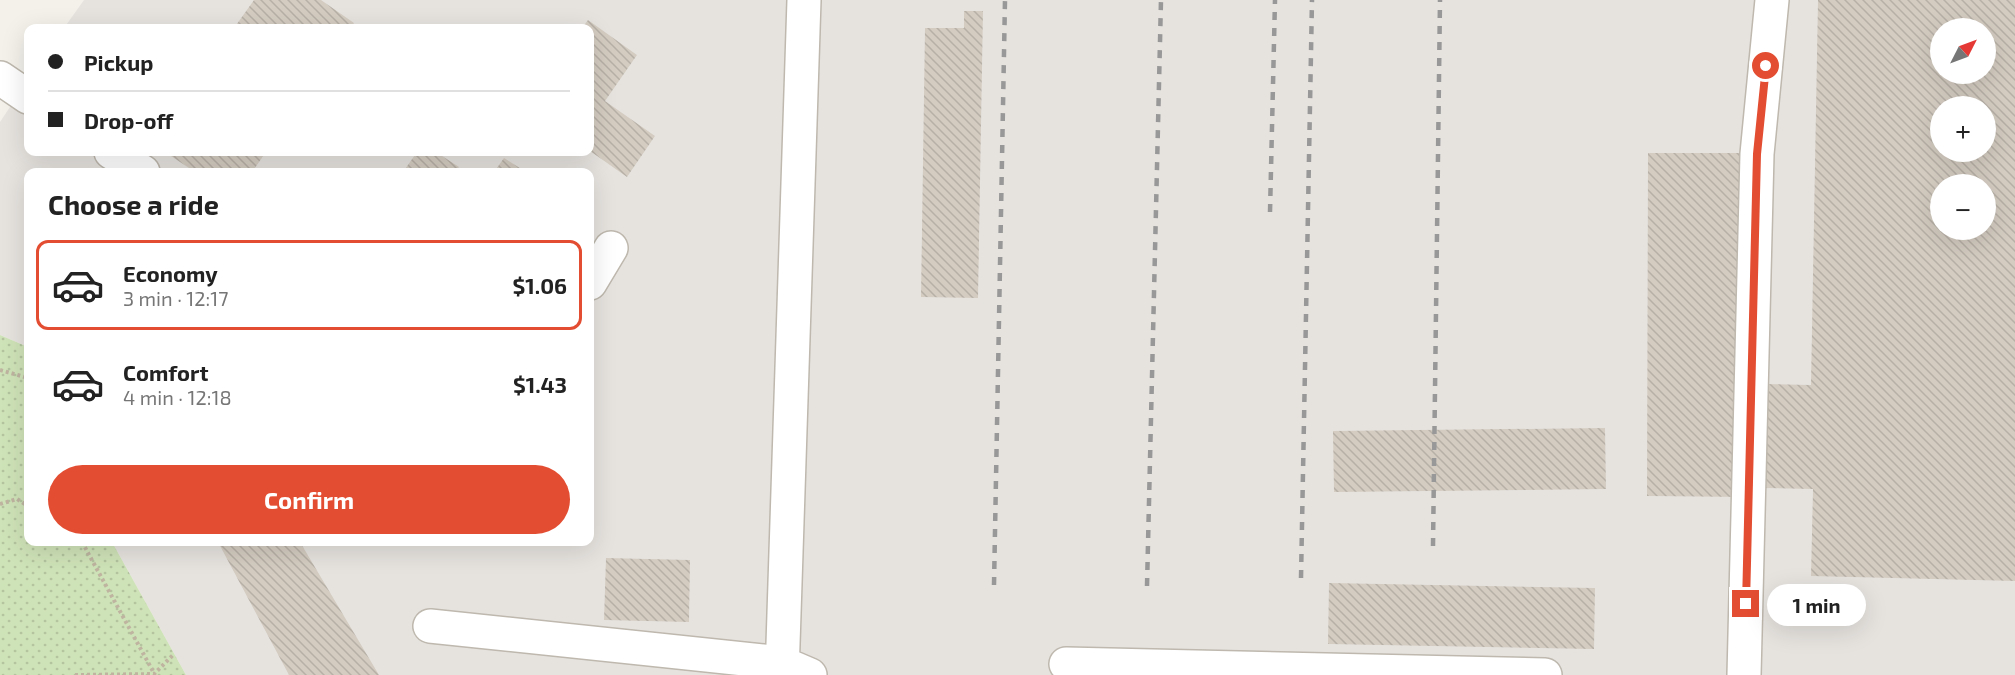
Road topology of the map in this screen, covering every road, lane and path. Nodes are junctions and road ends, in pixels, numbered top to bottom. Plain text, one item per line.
1 (804, 0) edge
2 (1772, 0) edge
3 (0, 78) edge
4 (24, 94) edge
5 (117, 156) edge
6 (137, 168) edge
7 (611, 248) dead end
8 (594, 276) edge
9 (0, 370) edge
10 (24, 377) edge
11 (24, 503) edge
12 (0, 504) edge
13 (84, 546) edge
14 (430, 626) dead end
15 (174, 654) dead end
16 (1066, 664) dead end
17 (791, 671) edge
18 (155, 674) edge
19 (75, 675) edge
20 (1545, 675) edge
21 (1744, 675) edge

1 - 17 lane
2 - 21 lane
3 - 4 lane
5 - 6 lane
7 - 8 lane
9 - 10 path
11 - 12 path
13 - 18 path
14 - 17 lane
15 - 18 path
16 - 20 lane
18 - 19 path

